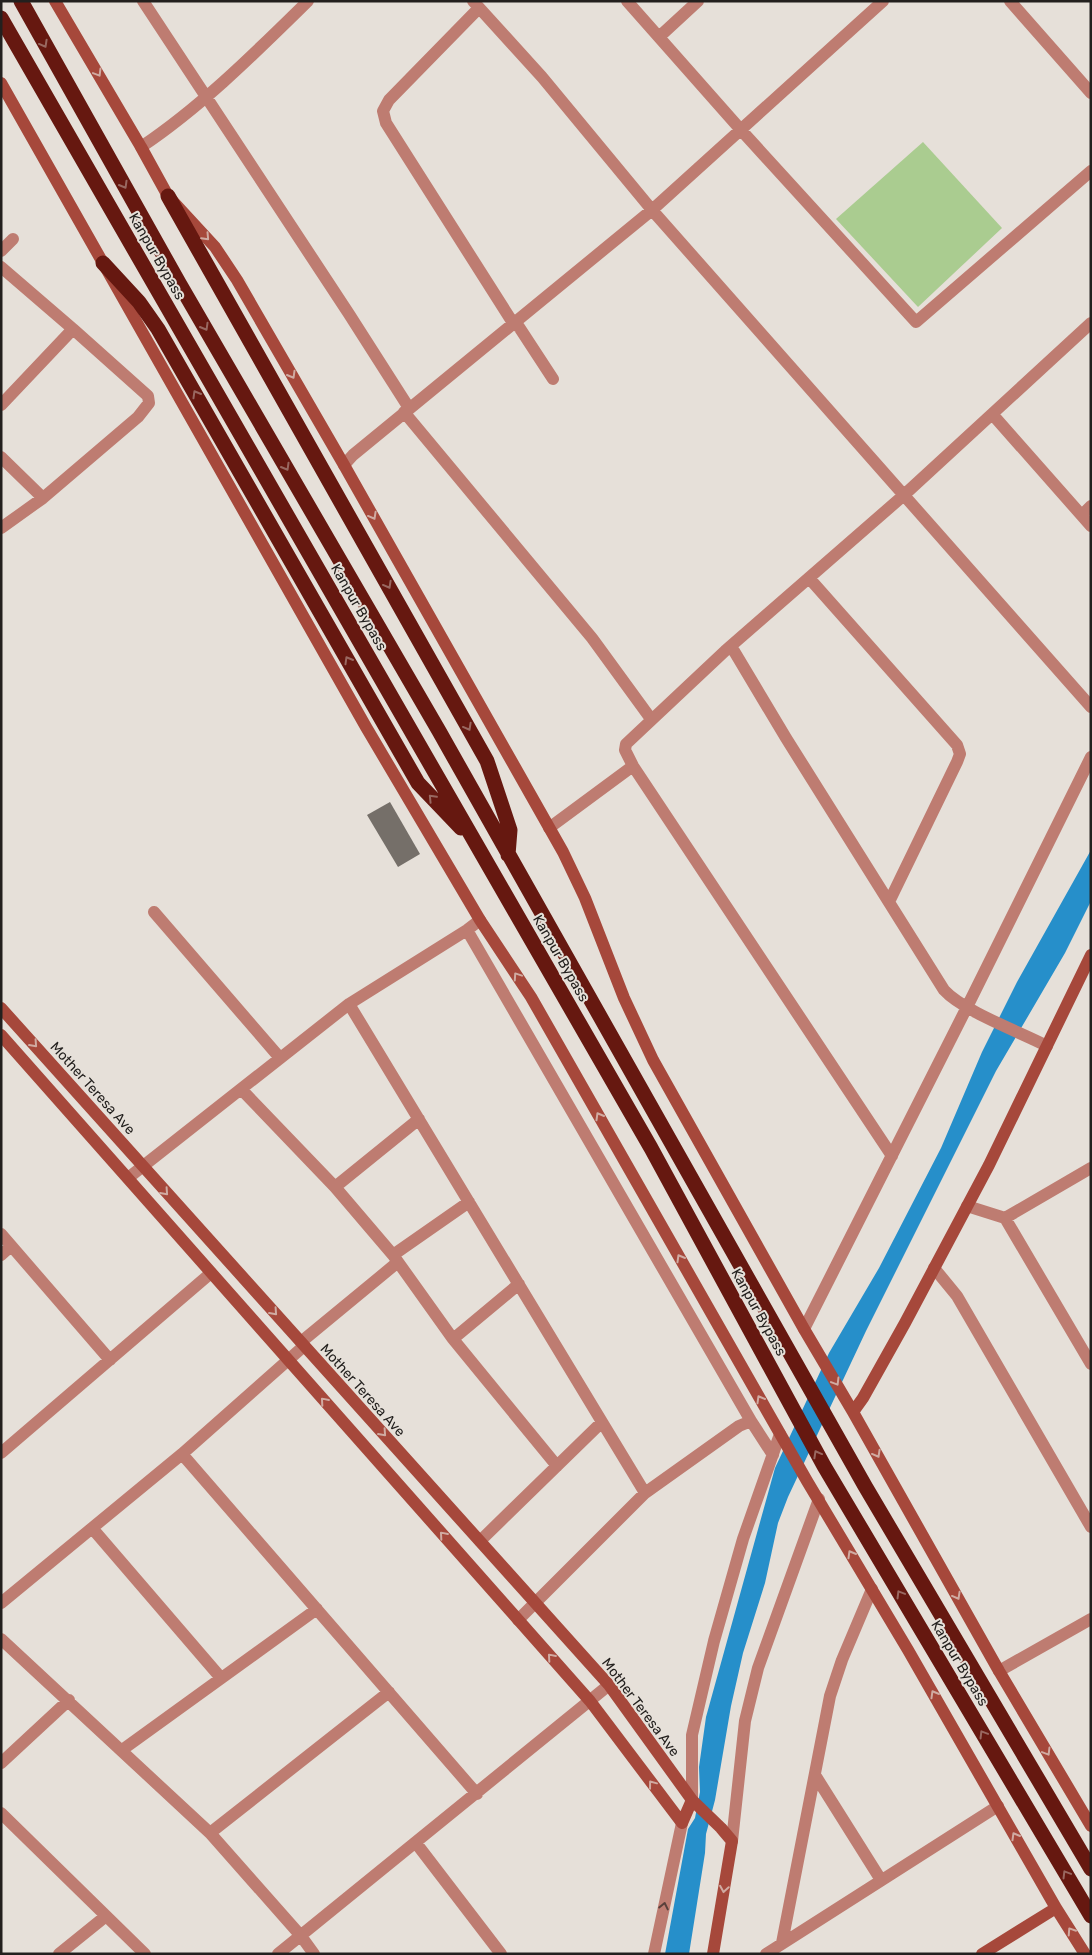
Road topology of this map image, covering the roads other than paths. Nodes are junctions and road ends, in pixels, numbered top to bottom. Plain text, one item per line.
1 (21, 1) edge
2 (55, 1) edge
3 (143, 1) edge
4 (308, 1) edge
5 (627, 1) edge
6 (698, 1) edge
7 (883, 1) edge
8 (1010, 1) edge
9 (476, 5) edge
10 (1, 18) edge
11 (659, 37) junction
12 (1, 83) edge
13 (1091, 93) edge
14 (206, 96) junction
15 (741, 130) junction
16 (141, 147) junction
17 (1091, 171) edge
18 (168, 196) junction
19 (652, 210) junction
20 (13, 239) dead end
21 (1, 251) edge
22 (103, 263) junction
23 (1, 267) edge
24 (513, 323) junction
25 (1091, 323) edge
26 (73, 329) junction
27 (553, 379) dead end
28 (1, 405) edge
29 (406, 410) junction
30 (993, 415) junction
31 (1, 457) edge
32 (344, 465) junction
33 (904, 496) junction
34 (43, 498) junction
35 (1086, 511) edge
36 (1091, 526) edge
37 (1, 528) edge
38 (809, 578) junction
39 (731, 646) junction
40 (1091, 707) edge
41 (652, 719) junction
42 (1091, 757) edge
43 (633, 766) junction
44 (549, 828) junction
45 (478, 846) junction
46 (508, 855) junction
47 (889, 902) junction
48 (154, 912) dead end
49 (480, 920) junction
50 (467, 930) junction
51 (1091, 955) edge
52 (349, 1004) junction
53 (967, 1007) junction
54 (1, 1008) edge
55 (1, 1035) edge
56 (1047, 1046) junction
57 (280, 1058) junction
58 (241, 1089) junction
59 (419, 1119) junction
60 (892, 1156) junction
61 (142, 1167) junction
62 (1091, 1168) edge
63 (128, 1178) junction
64 (335, 1187) junction
65 (469, 1202) junction
66 (967, 1206) junction
67 (1005, 1218) junction
68 (1, 1234) edge
69 (11, 1246) junction
70 (1, 1256) edge
71 (395, 1258) junction
72 (934, 1268) junction
73 (211, 1273) junction
74 (519, 1284) junction
75 (804, 1329) junction
76 (453, 1339) junction
77 (302, 1344) junction
78 (110, 1360) junction
79 (288, 1360) junction
80 (1091, 1364) edge
81 (853, 1412) junction
82 (751, 1421) junction
83 (602, 1422) junction
84 (782, 1437) junction
85 (1, 1453) edge
86 (182, 1454) junction
87 (772, 1455) junction
88 (557, 1466) junction
89 (645, 1493) junction
90 (819, 1499) junction
91 (1091, 1527) edge
92 (92, 1528) junction
93 (480, 1541) junction
94 (872, 1590) junction
95 (1, 1603) edge
96 (536, 1603) junction
97 (317, 1609) junction
98 (1091, 1619) edge
99 (518, 1620) junction
100 (1, 1639) edge
101 (999, 1671) junction
102 (221, 1678) junction
103 (609, 1685) junction
104 (389, 1692) junction
105 (69, 1700) junction
106 (590, 1701) junction
107 (122, 1750) junction
108 (1, 1763) edge
109 (814, 1775) junction
110 (477, 1794) junction
111 (695, 1802) junction
112 (998, 1806) junction
113 (1, 1813) edge
114 (682, 1823) junction
115 (1091, 1826) edge
116 (210, 1833) junction
117 (732, 1841) junction
118 (416, 1843) junction
119 (1091, 1869) edge
120 (882, 1880) junction
121 (1056, 1908) junction
122 (106, 1916) junction
123 (1091, 1916) edge
124 (300, 1936) junction
125 (782, 1944) junction
126 (59, 1954) edge
127 (145, 1954) edge
128 (278, 1954) edge
129 (314, 1954) edge
130 (501, 1954) edge
131 (654, 1954) edge
132 (713, 1954) edge
133 (766, 1954) edge
134 (982, 1954) edge
135 (1085, 1954) edge

1 -> 46 highway, Kanpur Bypass
2 -> 16 main road
3 - 14 street
4 - 14 street
5 - 11 street
6 - 11 street
7 - 15 street
8 - 13 street
9 - 19 street
9 - 24 street
10 - 45 highway, Kanpur Bypass
11 - 15 street
12 - 22 main road
14 - 16 street
14 - 29 street
15 - 17 street
15 - 19 street
16 - 18 main road
18 -> 32 main road
18 -> 46 highway
19 - 24 street
19 - 33 street
20 - 21 street
45 -> 22 highway
22 - 49 main road
23 - 26 street
24 - 27 street
24 - 29 street
25 - 30 street
26 - 28 street
26 - 34 street
29 - 32 street
29 - 41 street
30 - 33 street
30 - 35 street
31 - 34 street
32 -> 44 main road
33 - 38 street
33 - 40 street
34 - 37 street
35 - 36 street
38 - 39 street
38 - 47 street
39 - 41 street
39 - 47 street
41 - 43 street
42 - 53 street
43 - 44 street
43 - 60 street
44 - 75 main road
123 -> 45 highway, Kanpur Bypass
46 - 119 highway, Kanpur Bypass
47 - 53 street
48 - 57 street
49 - 50 street
84 -> 49 main road
50 - 52 street
50 - 82 street
51 - 56 main road
52 - 57 street
52 - 59 street
53 - 56 street
53 - 60 street
54 -> 61 main road, Mother Teresa Ave
55 - 63 main road
56 - 66 main road
57 - 58 street
58 - 61 street
58 - 64 street
59 - 64 street
59 - 65 street
60 - 75 street
61 - 63 street
61 -> 77 main road, Mother Teresa Ave
62 - 67 street
63 - 73 main road
64 - 71 street
65 - 71 street
65 - 74 street
66 - 67 street
66 - 72 main road
67 - 80 street
68 - 69 street
69 - 70 street
69 - 78 street
71 - 76 street
71 - 77 street
72 - 81 main road
72 - 91 street
73 - 78 street
73 - 79 main road
74 - 76 street
74 - 83 street
75 -> 81 main road
76 - 88 street
77 - 79 street
77 -> 93 main road, Mother Teresa Ave
78 - 85 street
79 - 86 street
99 -> 79 main road
81 -> 101 main road
82 - 87 street
82 - 89 street
83 - 88 street
83 - 89 street
84 - 87 street
84 - 90 main road
86 - 92 street
86 - 97 street
87 - 111 street
88 - 93 street
89 - 96 street
94 -> 90 main road
90 - 117 street
92 - 95 street
92 - 102 street
93 - 96 main road, Mother Teresa Ave
94 - 109 street
112 -> 94 main road
96 - 99 street
96 - 103 main road, Mother Teresa Ave
97 - 102 street
97 - 104 street
98 - 101 street
106 -> 99 main road
100 - 105 street
101 -> 115 main road
102 - 107 street
103 - 106 street
103 - 111 main road, Mother Teresa Ave
104 - 110 street
104 - 116 street
105 - 107 street
105 - 108 street
106 - 110 street
114 -> 106 main road
107 - 116 street
109 - 120 street
109 - 125 street
110 - 118 street
111 - 114 main road
111 - 117 main road, Mother Teresa Ave
112 - 120 street
121 -> 112 main road
113 - 122 street
131 -> 114 street
116 - 124 street
117 -> 132 main road
118 - 124 street
118 - 130 street
120 - 125 street
121 - 134 main road
135 -> 121 main road
122 - 126 street
122 - 127 street
124 - 128 street
124 - 129 street
125 - 133 street

